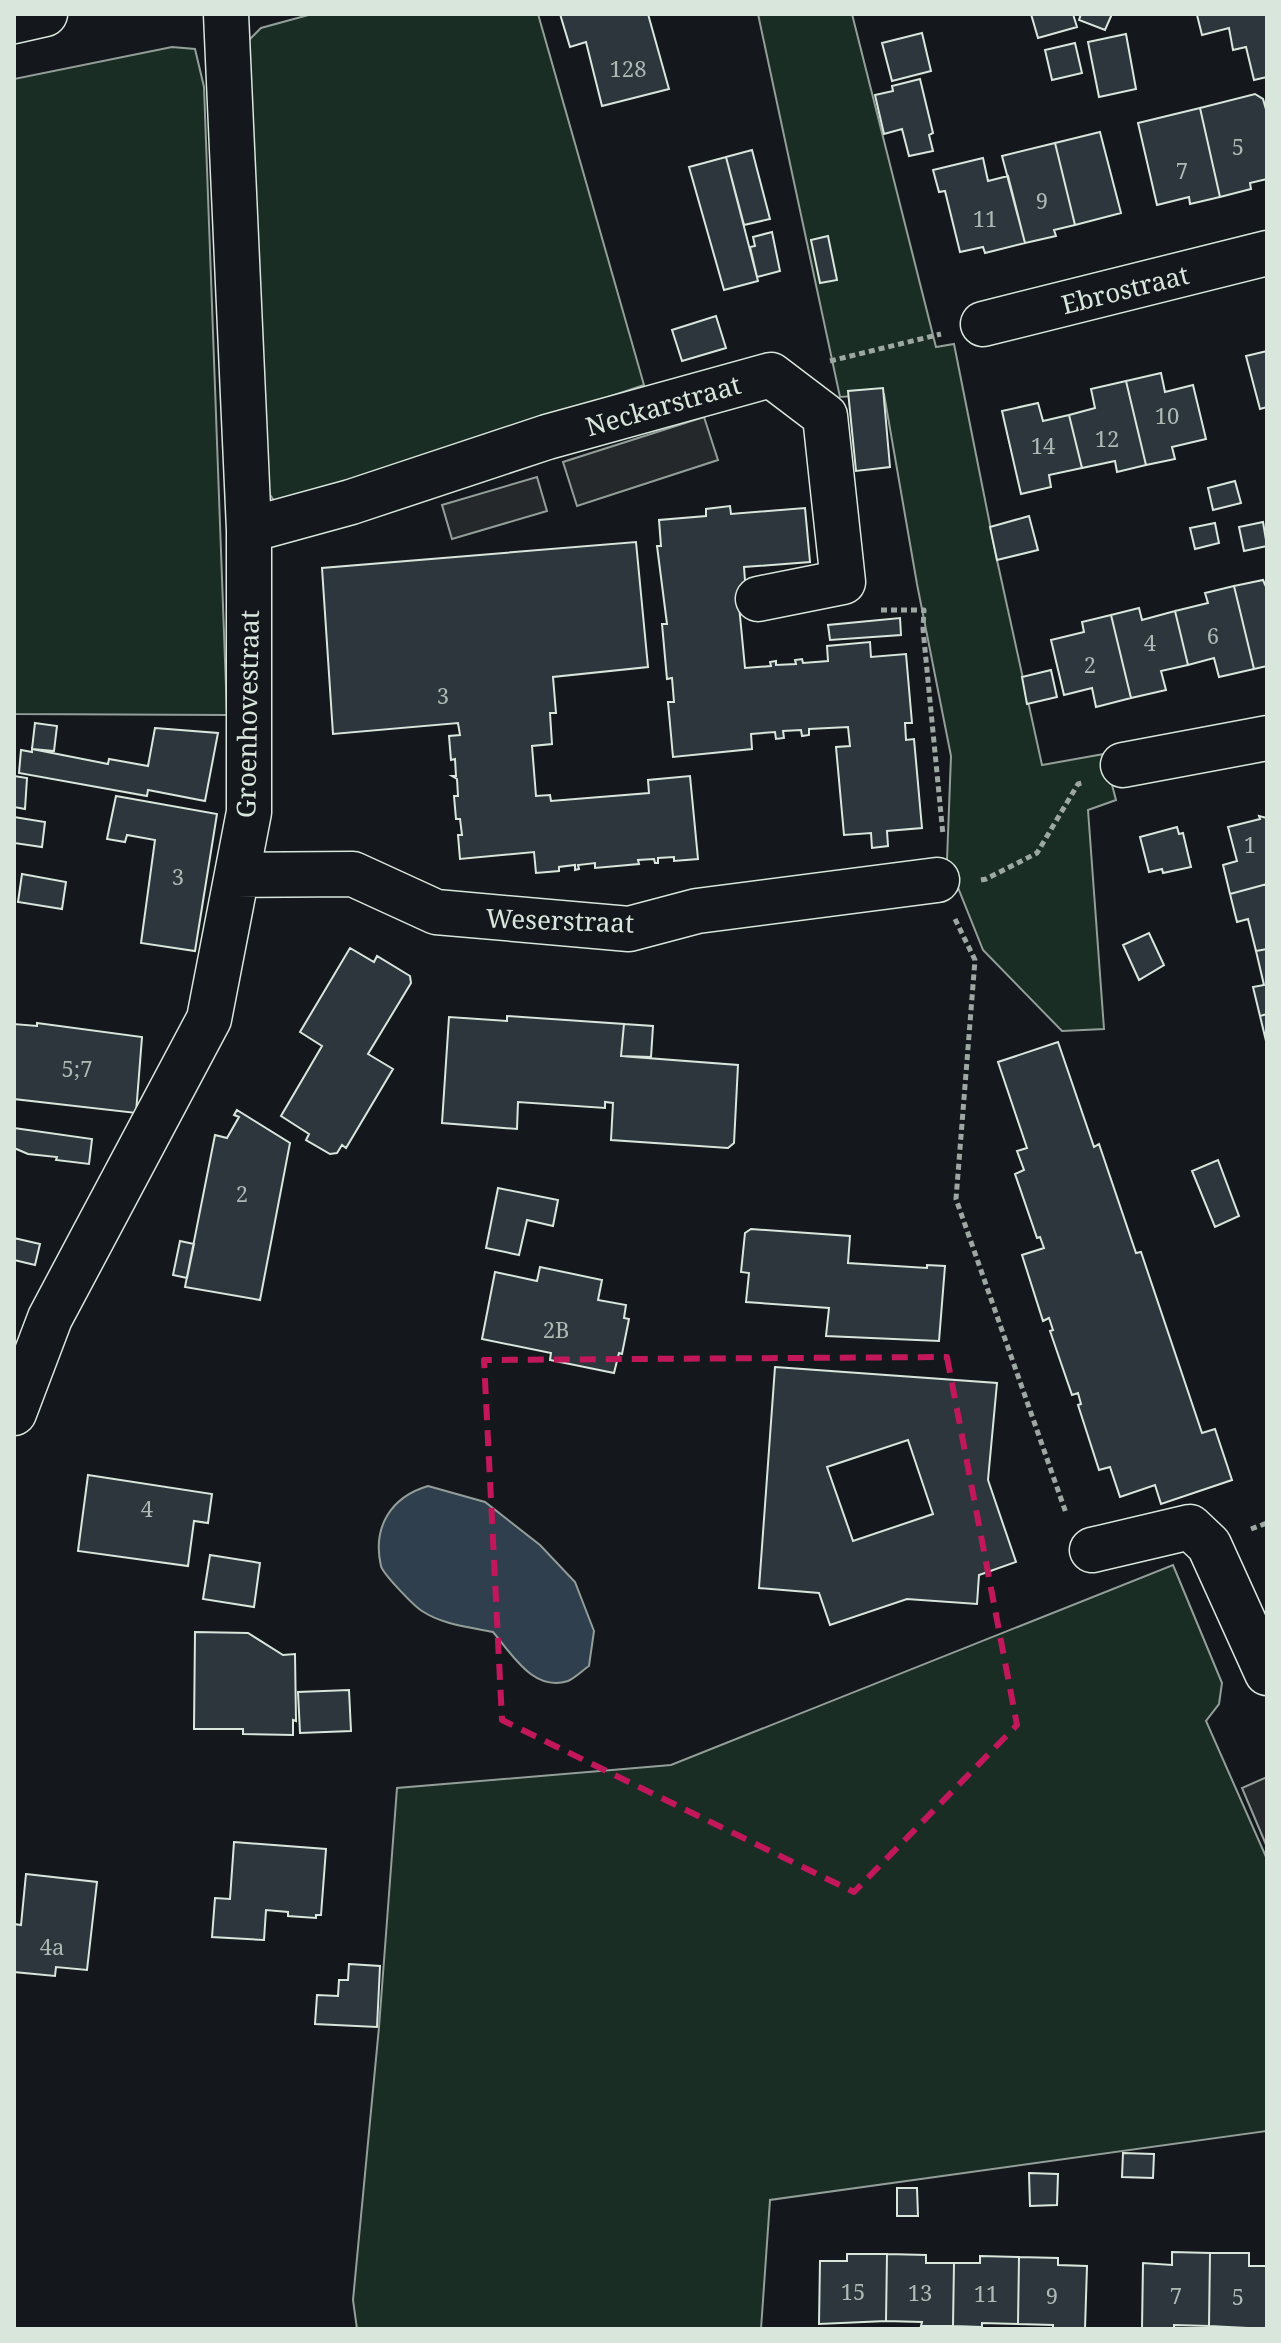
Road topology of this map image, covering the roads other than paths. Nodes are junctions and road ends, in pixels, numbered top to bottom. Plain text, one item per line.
1 (45, 14) edge
2 (226, 14) edge
3 (14, 21) edge
4 (1267, 253) edge
5 (983, 324) road end
6 (249, 530) junction
7 (758, 599) dead end
8 (1267, 738) edge
9 (1123, 765) road end
10 (237, 875) junction
11 (937, 880) road end
12 (14, 1413) edge
13 (1092, 1550) road end
14 (1267, 1673) edge

1 - 3 street
2 - 6 street, Groenhovestraat
4 - 5 street, Ebrostraat
6 - 7 street, Neckarstraat
6 - 10 street, Groenhovestraat
8 - 9 street
10 - 11 street, Weserstraat
10 - 12 street, Groenhovestraat
13 - 14 street

